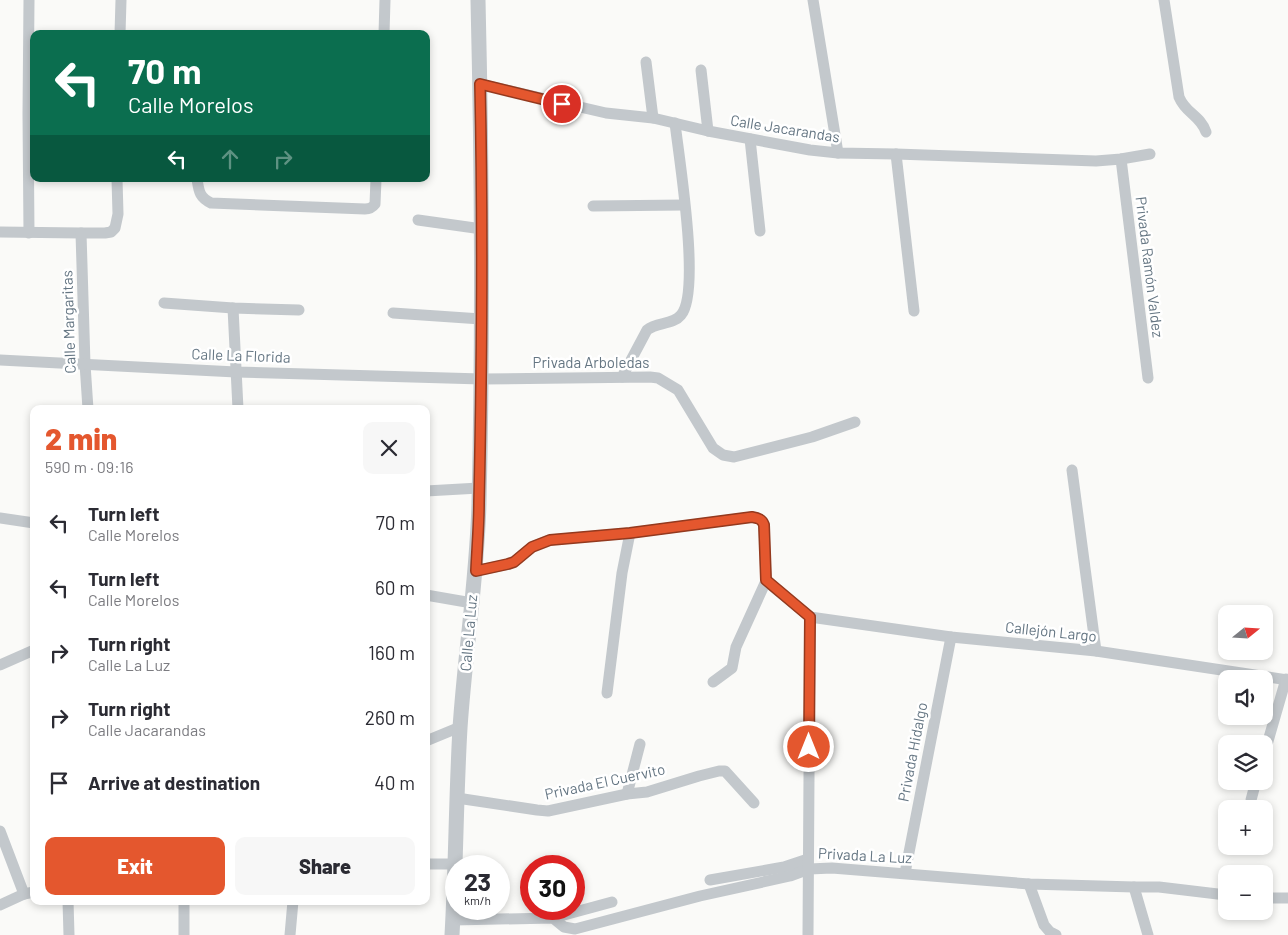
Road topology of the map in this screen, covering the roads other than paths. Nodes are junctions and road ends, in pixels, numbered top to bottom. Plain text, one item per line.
1 (29, 0) edge
2 (121, 0) edge
3 (385, 0) edge
4 (478, 0) edge
5 (813, 0) edge
6 (1164, 0) edge
7 (120, 30) edge
8 (384, 30) edge
9 (30, 57) edge
10 (646, 62) dead end
11 (701, 70) dead end
12 (480, 84) junction
13 (653, 118) junction
14 (675, 123) junction
15 (708, 131) junction
16 (1206, 132) dead end
17 (750, 139) junction
18 (838, 153) junction
19 (896, 154) junction
20 (1150, 154) dead end
21 (1121, 159) junction
22 (30, 182) edge
23 (117, 182) edge
24 (198, 182) edge
25 (376, 182) edge
26 (684, 205) junction
27 (593, 206) dead end
28 (418, 220) dead end
29 (482, 229) junction
30 (760, 231) dead end
31 (0, 232) edge
32 (29, 233) junction
33 (81, 233) junction
34 (164, 303) dead end
35 (233, 308) junction
36 (299, 310) dead end
37 (914, 311) dead end
38 (393, 313) dead end
39 (481, 319) junction
40 (0, 360) edge
41 (85, 364) junction
42 (236, 372) junction
43 (622, 377) junction
44 (1148, 378) dead end
45 (482, 379) junction
46 (88, 405) edge
47 (238, 405) edge
48 (855, 422) dead end
49 (1072, 470) dead end
50 (479, 488) junction
51 (430, 491) edge
52 (0, 518) edge
53 (30, 522) edge
54 (630, 533) junction
55 (476, 571) junction
56 (766, 580) junction
57 (430, 596) edge
58 (472, 603) junction
59 (810, 617) junction
60 (950, 637) junction
61 (1096, 651) junction
62 (30, 652) edge
63 (0, 665) edge
64 (1287, 679) edge
65 (713, 682) dead end
66 (607, 693) dead end
67 (460, 727) junction
68 (1270, 735) edge
69 (430, 738) edge
70 (640, 744) dead end
71 (1254, 790) edge
72 (627, 794) junction
73 (457, 798) junction
74 (1251, 800) dead end
75 (754, 803) dead end
76 (0, 831) edge
77 (455, 855) edge
78 (430, 864) edge
79 (445, 864) edge
80 (808, 864) junction
81 (905, 873) junction
82 (710, 880) dead end
83 (1028, 884) junction
84 (1134, 887) junction
85 (29, 893) edge
86 (1218, 894) edge
87 (1273, 898) edge
88 (1288, 898) edge
89 (612, 902) dead end
90 (68, 905) edge
91 (184, 905) edge
92 (293, 905) edge
93 (0, 906) edge
94 (585, 909) edge
95 (453, 920) edge
96 (555, 920) edge
97 (69, 935) edge
98 (184, 935) edge
99 (290, 935) edge
100 (452, 935) edge
101 (808, 935) edge
102 (1056, 935) edge
103 (1148, 935) edge

1 - 9 street
2 - 7 street
3 - 8 street
4 - 12 street, Calle La Luz
5 - 18 street
6 - 16 street
10 - 13 street
11 - 15 street
12 - 13 street, Calle Jacarandas
12 - 29 street, Calle La Luz
13 - 14 street, Calle Jacarandas
14 - 15 street, Calle Jacarandas
14 - 26 street
15 - 17 street, Calle Jacarandas
17 - 18 street, Calle Jacarandas
17 - 30 street
18 - 19 street, Calle Jacarandas
19 - 21 street, Calle Jacarandas
19 - 37 street
20 - 21 street, Calle Jacarandas
21 - 44 street, Privada Ramón Valdez
22 - 32 street
23 - 33 street
24 - 25 street
26 - 27 street
26 - 43 street
28 - 29 street
29 - 39 street, Calle La Luz
31 - 32 street
32 - 33 street
33 - 41 street, Calle Margaritas
34 - 35 street
35 - 36 street
35 - 42 street
38 - 39 street
39 - 45 street, Calle La Luz
40 - 41 street, Calle La Florida
41 - 42 street, Calle La Florida
41 - 46 street, Calle Margaritas
42 - 45 street, Calle La Florida
42 - 47 street
43 - 45 street, Privada Arboledas
43 - 48 street, Privada Arboledas
45 - 50 street, Calle La Luz
49 - 61 street
50 - 51 street
50 - 55 street, Calle La Luz
52 - 53 street
54 - 55 street
54 - 56 street
54 - 66 street
55 - 58 street, Calle La Luz
56 - 59 street
56 - 65 street
57 - 58 street
58 - 67 street, Calle La Luz
59 - 60 street, Callejón Largo
59 - 80 street
60 - 61 street, Callejón Largo
60 - 81 street, Privada Hidalgo
61 - 64 street, Callejón Largo
62 - 63 street
64 - 68 street
67 - 69 street
67 - 73 street, Calle La Luz
70 - 72 street
71 - 74 street
72 - 73 street, Privada El Cuervito
72 - 75 street, Privada El Cuervito
73 - 77 street, Calle La Luz
76 - 85 street
78 - 79 street
80 - 81 street, Privada La Luz
80 - 82 street
80 - 96 street, Privada La Luz
80 - 101 street
81 - 83 street, Privada La Luz
83 - 84 street, Privada La Luz
83 - 102 street
84 - 86 street, Privada La Luz
84 - 103 street
85 - 93 street
87 - 88 street
89 - 94 street
90 - 97 street
91 - 98 street
92 - 99 street
95 - 100 street, Calle La Luz

